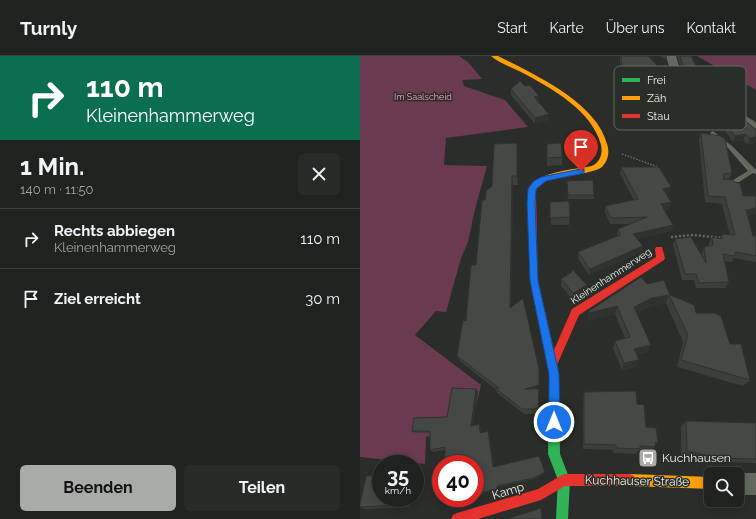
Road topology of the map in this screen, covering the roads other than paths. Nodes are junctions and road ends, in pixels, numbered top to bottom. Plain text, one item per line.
1 (494, 56) edge
2 (671, 56) edge
3 (674, 66) edge
4 (746, 122) edge
5 (756, 130) edge
6 (713, 133) edge
7 (754, 172) edge
8 (724, 183) edge
9 (659, 249) dead end
10 (552, 365) junction
11 (564, 480) junction
12 (704, 483) edge
13 (744, 484) edge
14 (756, 484) edge
15 (457, 519) edge
16 (562, 519) edge

1 - 10 street, Kleinenhammerweg
2 - 3 street
4 - 5 street
6 - 7 lane
7 - 8 lane
9 - 10 street, Kleinenhammerweg
10 - 11 street, Kleinenhammerweg
11 - 12 street, Kuchhauser Straße
11 - 15 street, Kamp
11 - 16 street
13 - 14 street

